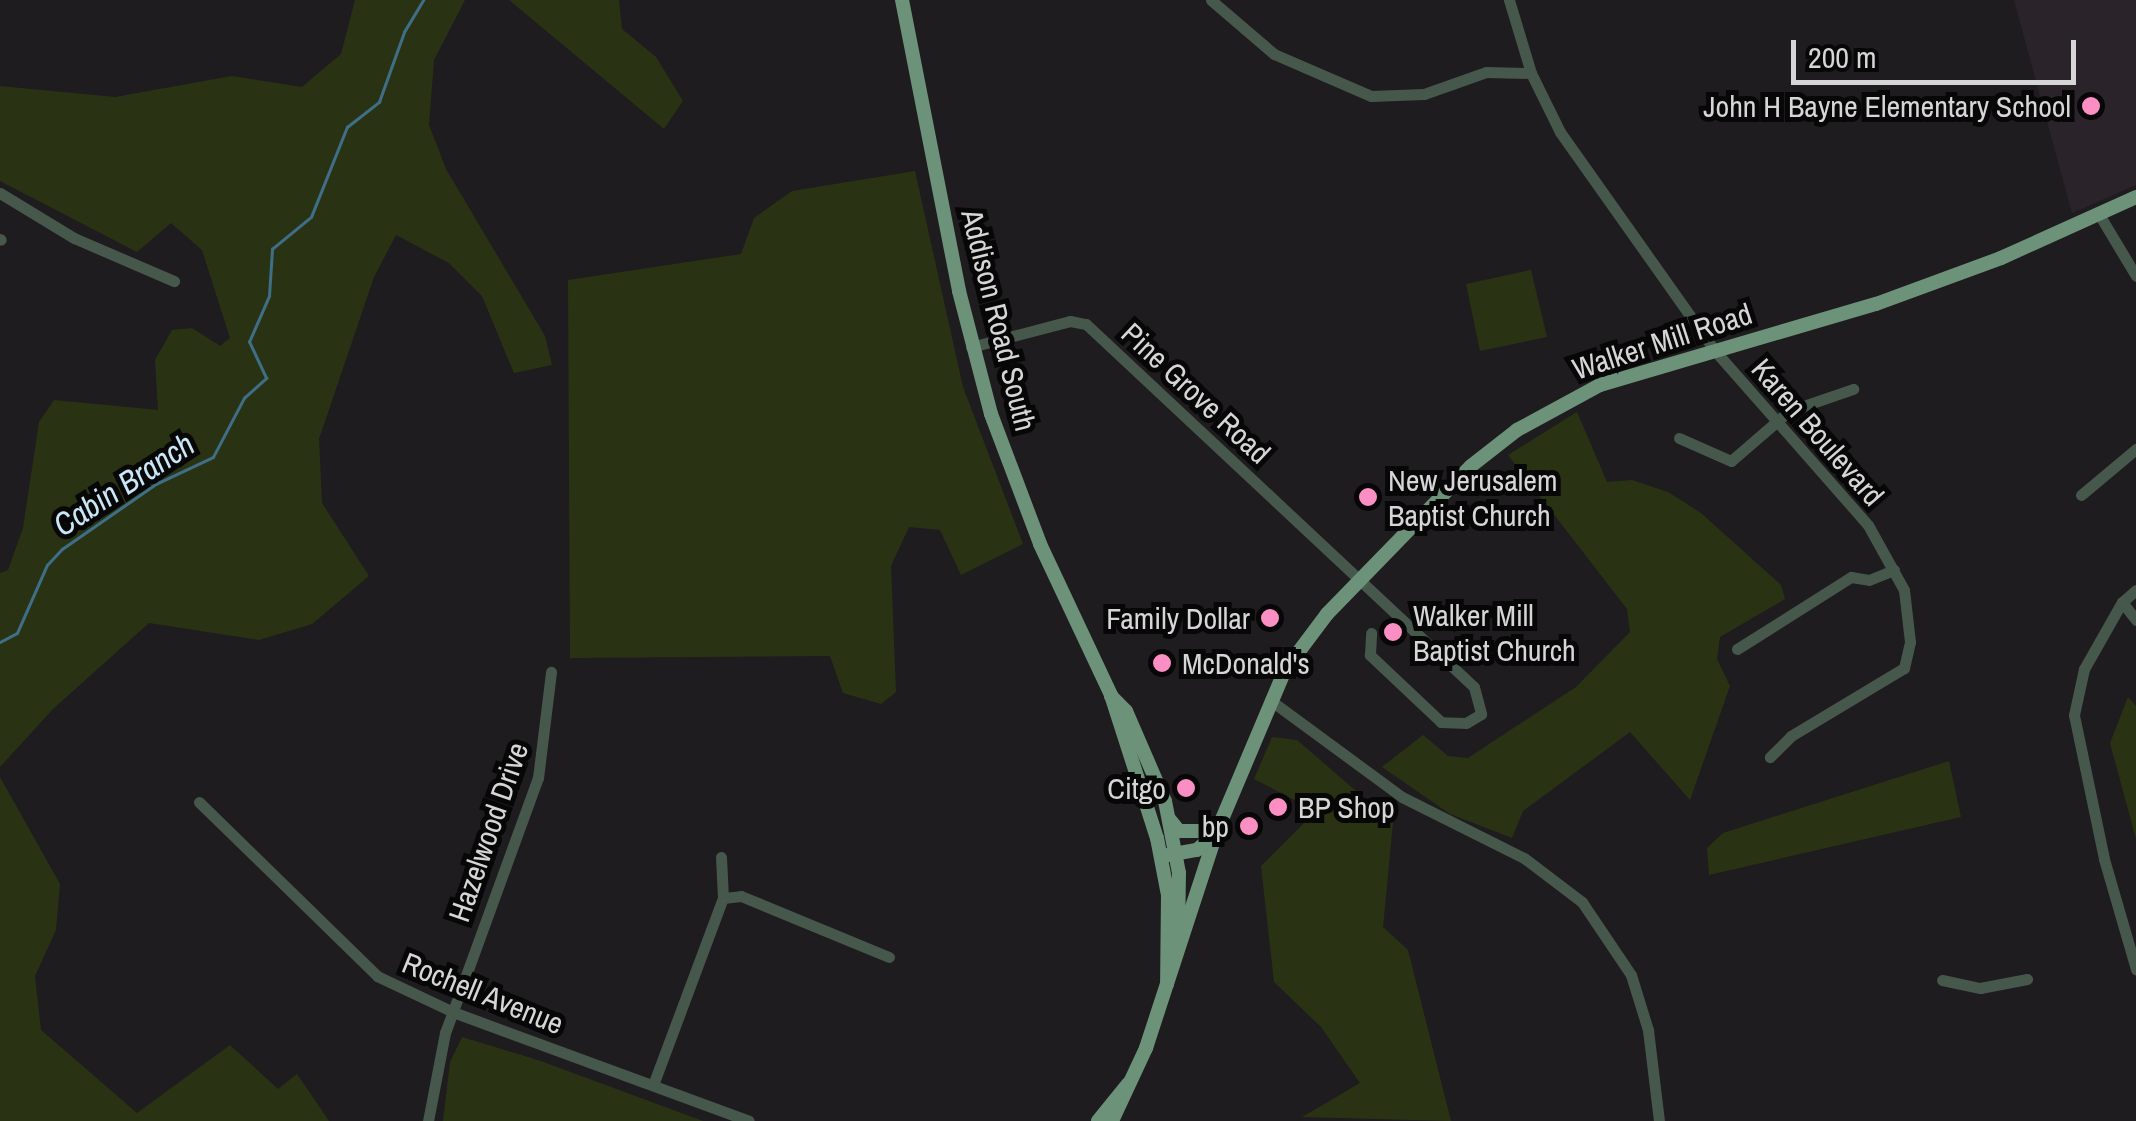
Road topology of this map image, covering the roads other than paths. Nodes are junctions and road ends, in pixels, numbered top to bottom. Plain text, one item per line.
1 (902, 0) edge
2 (1210, 0) edge
3 (1509, 0) edge
4 (1532, 73) junction
5 (0, 192) edge
6 (2136, 196) edge
7 (2100, 216) junction
8 (2136, 276) edge
9 (174, 281) dead end
10 (972, 347) junction
11 (1716, 352) junction
12 (1853, 389) dead end
13 (1775, 422) junction
14 (1679, 438) dead end
15 (2136, 449) edge
16 (2081, 495) dead end
17 (1894, 570) junction
18 (1361, 578) junction
19 (2136, 590) edge
20 (2122, 602) junction
21 (2136, 620) edge
22 (1372, 633) dead end
23 (1737, 649) dead end
24 (551, 672) dead end
25 (1110, 695) junction
26 (1270, 700) junction
27 (1770, 757) dead end
28 (199, 802) dead end
29 (1170, 820) junction
30 (1217, 832) junction
31 (1169, 855) junction
32 (721, 857) dead end
33 (724, 898) junction
34 (890, 957) dead end
35 (2136, 969) edge
36 (2026, 979) dead end
37 (1942, 980) dead end
38 (1170, 984) junction
39 (453, 1012) junction
40 (1132, 1080) junction
41 (653, 1085) junction
42 (428, 1121) edge
43 (748, 1121) edge
44 (1098, 1121) edge
45 (1112, 1121) edge
46 (1659, 1121) edge

1 - 10 main road, Addison Road South
2 - 4 street
3 - 4 street, Karen Boulevard
4 - 11 street, Karen Boulevard
5 - 9 street
6 - 7 main road, Walker Mill Road
7 - 8 street
7 - 11 main road, Walker Mill Road
10 - 18 street, Pine Grove Road
10 - 25 main road, Addison Road South
11 - 13 street, Karen Boulevard
11 - 18 main road, Walker Mill Road
12 - 13 street
13 - 14 street
13 - 17 street, Karen Boulevard
15 - 16 street
17 - 23 street
17 - 27 street, Karen Boulevard
18 - 22 street
18 - 26 main road, Walker Mill Road
19 - 20 street
20 - 21 street
20 - 35 street
24 - 39 street, Hazelwood Drive
25 - 29 main road, Addison Road South
25 - 31 main road, Addison Road South
26 - 30 main road, Walker Mill Road
26 - 46 street
28 - 39 street, Rochell Avenue
29 - 30 main road
29 - 31 main road, Addison Road South
30 - 31 main road
30 - 38 main road, Walker Mill Road
31 - 38 main road, Addison Road South
32 - 33 street
33 - 34 street
33 - 41 street
36 - 37 street
38 - 40 main road, Walker Mill Road
39 - 41 street, Rochell Avenue
39 - 42 street, Hazelwood Drive
40 - 44 main road, Walker Mill Road
40 - 45 main road, Walker Mill Road
41 - 43 street, Rochell Avenue

